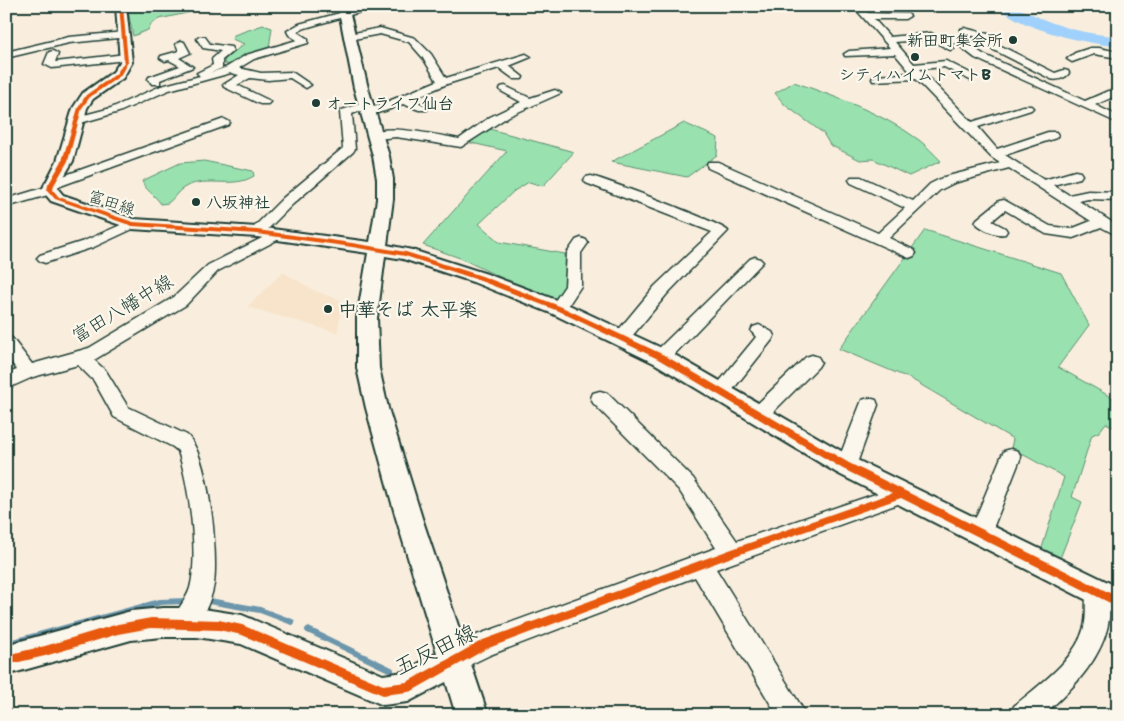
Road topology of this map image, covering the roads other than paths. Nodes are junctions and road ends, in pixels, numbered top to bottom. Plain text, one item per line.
1 (121, 6) edge
2 (201, 6) edge
3 (212, 6) edge
4 (377, 6) edge
5 (857, 6) edge
6 (927, 6) edge
7 (931, 6) edge
8 (344, 10) edge
9 (865, 16) junction
10 (904, 16) dead end
11 (892, 27) dead end
12 (875, 28) junction
13 (964, 31) dead end
14 (125, 35) junction
15 (349, 37) junction
16 (202, 39) dead end
17 (886, 40) junction
18 (983, 41) junction
19 (181, 44) dead end
20 (950, 47) dead end
21 (898, 51) junction
22 (53, 54) dead end
23 (849, 54) dead end
24 (1118, 54) edge
25 (6, 55) edge
26 (126, 57) junction
27 (171, 57) junction
28 (526, 57) dead end
29 (1072, 59) dead end
30 (159, 60) dead end
31 (501, 66) junction
32 (230, 69) junction
33 (916, 71) junction
34 (246, 76) junction
35 (518, 77) dead end
36 (970, 77) dead end
37 (878, 79) dead end
38 (443, 82) junction
39 (1040, 84) junction
40 (306, 85) dead end
41 (168, 86) junction
42 (505, 89) dead end
43 (555, 93) dead end
44 (1118, 94) edge
45 (402, 98) junction
46 (264, 102) dead end
47 (530, 102) junction
48 (1085, 105) junction
49 (423, 108) dead end
50 (1027, 108) dead end
51 (367, 109) junction
52 (77, 120) junction
53 (1118, 120) edge
54 (224, 123) dead end
55 (970, 126) junction
56 (376, 135) junction
57 (1052, 135) dead end
58 (995, 154) junction
59 (1010, 164) junction
60 (713, 165) dead end
61 (1075, 175) dead end
62 (591, 180) dead end
63 (856, 180) dead end
64 (1043, 184) junction
65 (51, 187) junction
66 (1118, 196) edge
67 (1068, 199) junction
68 (6, 203) edge
69 (913, 206) junction
70 (1103, 221) junction
71 (132, 224) junction
72 (1000, 231) dead end
73 (256, 232) junction
74 (1118, 232) edge
75 (276, 235) junction
76 (878, 240) junction
77 (581, 243) dead end
78 (377, 250) junction
79 (908, 253) dead end
80 (45, 258) dead end
81 (755, 262) dead end
82 (558, 308) junction
83 (759, 331) dead end
84 (622, 337) junction
85 (6, 342) edge
86 (661, 357) junction
87 (80, 358) junction
88 (812, 362) dead end
89 (28, 372) junction
90 (6, 382) edge
91 (721, 392) junction
92 (600, 398) dead end
93 (869, 405) dead end
94 (758, 415) junction
95 (1011, 457) dead end
96 (846, 466) junction
97 (902, 494) junction
98 (980, 534) junction
99 (732, 553) junction
100 (701, 566) junction
101 (1112, 603) edge
102 (183, 622) junction
103 (6, 660) edge
104 (455, 660) junction
105 (472, 715) edge
106 (792, 715) edge
107 (1023, 715) edge

1 - 14 street
2 - 3 street
4 - 8 street
5 - 9 street
6 - 7 street
8 - 15 street
8 - 32 street
9 - 10 street
9 - 12 street
11 - 12 street
12 - 17 street
13 - 18 street
14 - 25 street
14 - 26 street
15 - 38 street
15 - 51 street
16 - 41 street
17 - 20 street
17 - 21 street
18 - 39 street
18 - 39 street
19 - 27 street
21 - 23 street
21 - 33 street
22 - 26 street
24 - 29 street
26 - 52 street
27 - 30 street
27 - 41 street
28 - 31 street
31 - 35 street
31 - 38 street
32 - 34 street
32 - 41 street
33 - 36 street
33 - 37 street
33 - 55 street
34 - 40 street
34 - 46 street
38 - 45 street
39 - 48 street
41 - 52 street
42 - 47 street
43 - 47 street
44 - 48 street
45 - 49 street
45 - 51 street
47 - 56 street
48 - 53 street
50 - 55 street
51 - 56 street
51 - 73 street
52 - 65 street
54 - 65 street
55 - 58 street
56 - 78 street
57 - 58 street
58 - 59 street
59 - 64 street
59 - 69 street
60 - 76 street
61 - 64 street
62 - 84 street
63 - 69 street
64 - 67 street
65 - 68 street
65 - 71 street, 富田線
66 - 67 street
67 - 70 street
69 - 76 street
70 - 72 street
70 - 74 street
71 - 73 street, 富田線
71 - 80 street
73 - 75 street, 富田線
75 - 78 street, 富田線
75 - 87 street, 富田八幡中線
76 - 79 street
77 - 82 street
78 - 82 street, 富田線
78 - 104 street
81 - 86 street
82 - 84 street, 富田線
83 - 91 street
84 - 86 street, 富田線
85 - 89 street
86 - 91 street, 富田線
87 - 89 street, 富田八幡中線
87 - 102 street
88 - 94 street
89 - 90 street, 富田八幡中線
91 - 94 street, 富田線
92 - 99 street
93 - 96 street
94 - 96 street, 富田線
95 - 98 street
96 - 97 street, 富田線
97 - 98 street, 富田線
97 - 99 street, 五反田線
98 - 101 street, 富田線
99 - 100 street, 五反田線
100 - 104 street, 五反田線
100 - 106 street
101 - 107 street
102 - 103 street, 五反田線
102 - 104 street, 五反田線
104 - 105 street

